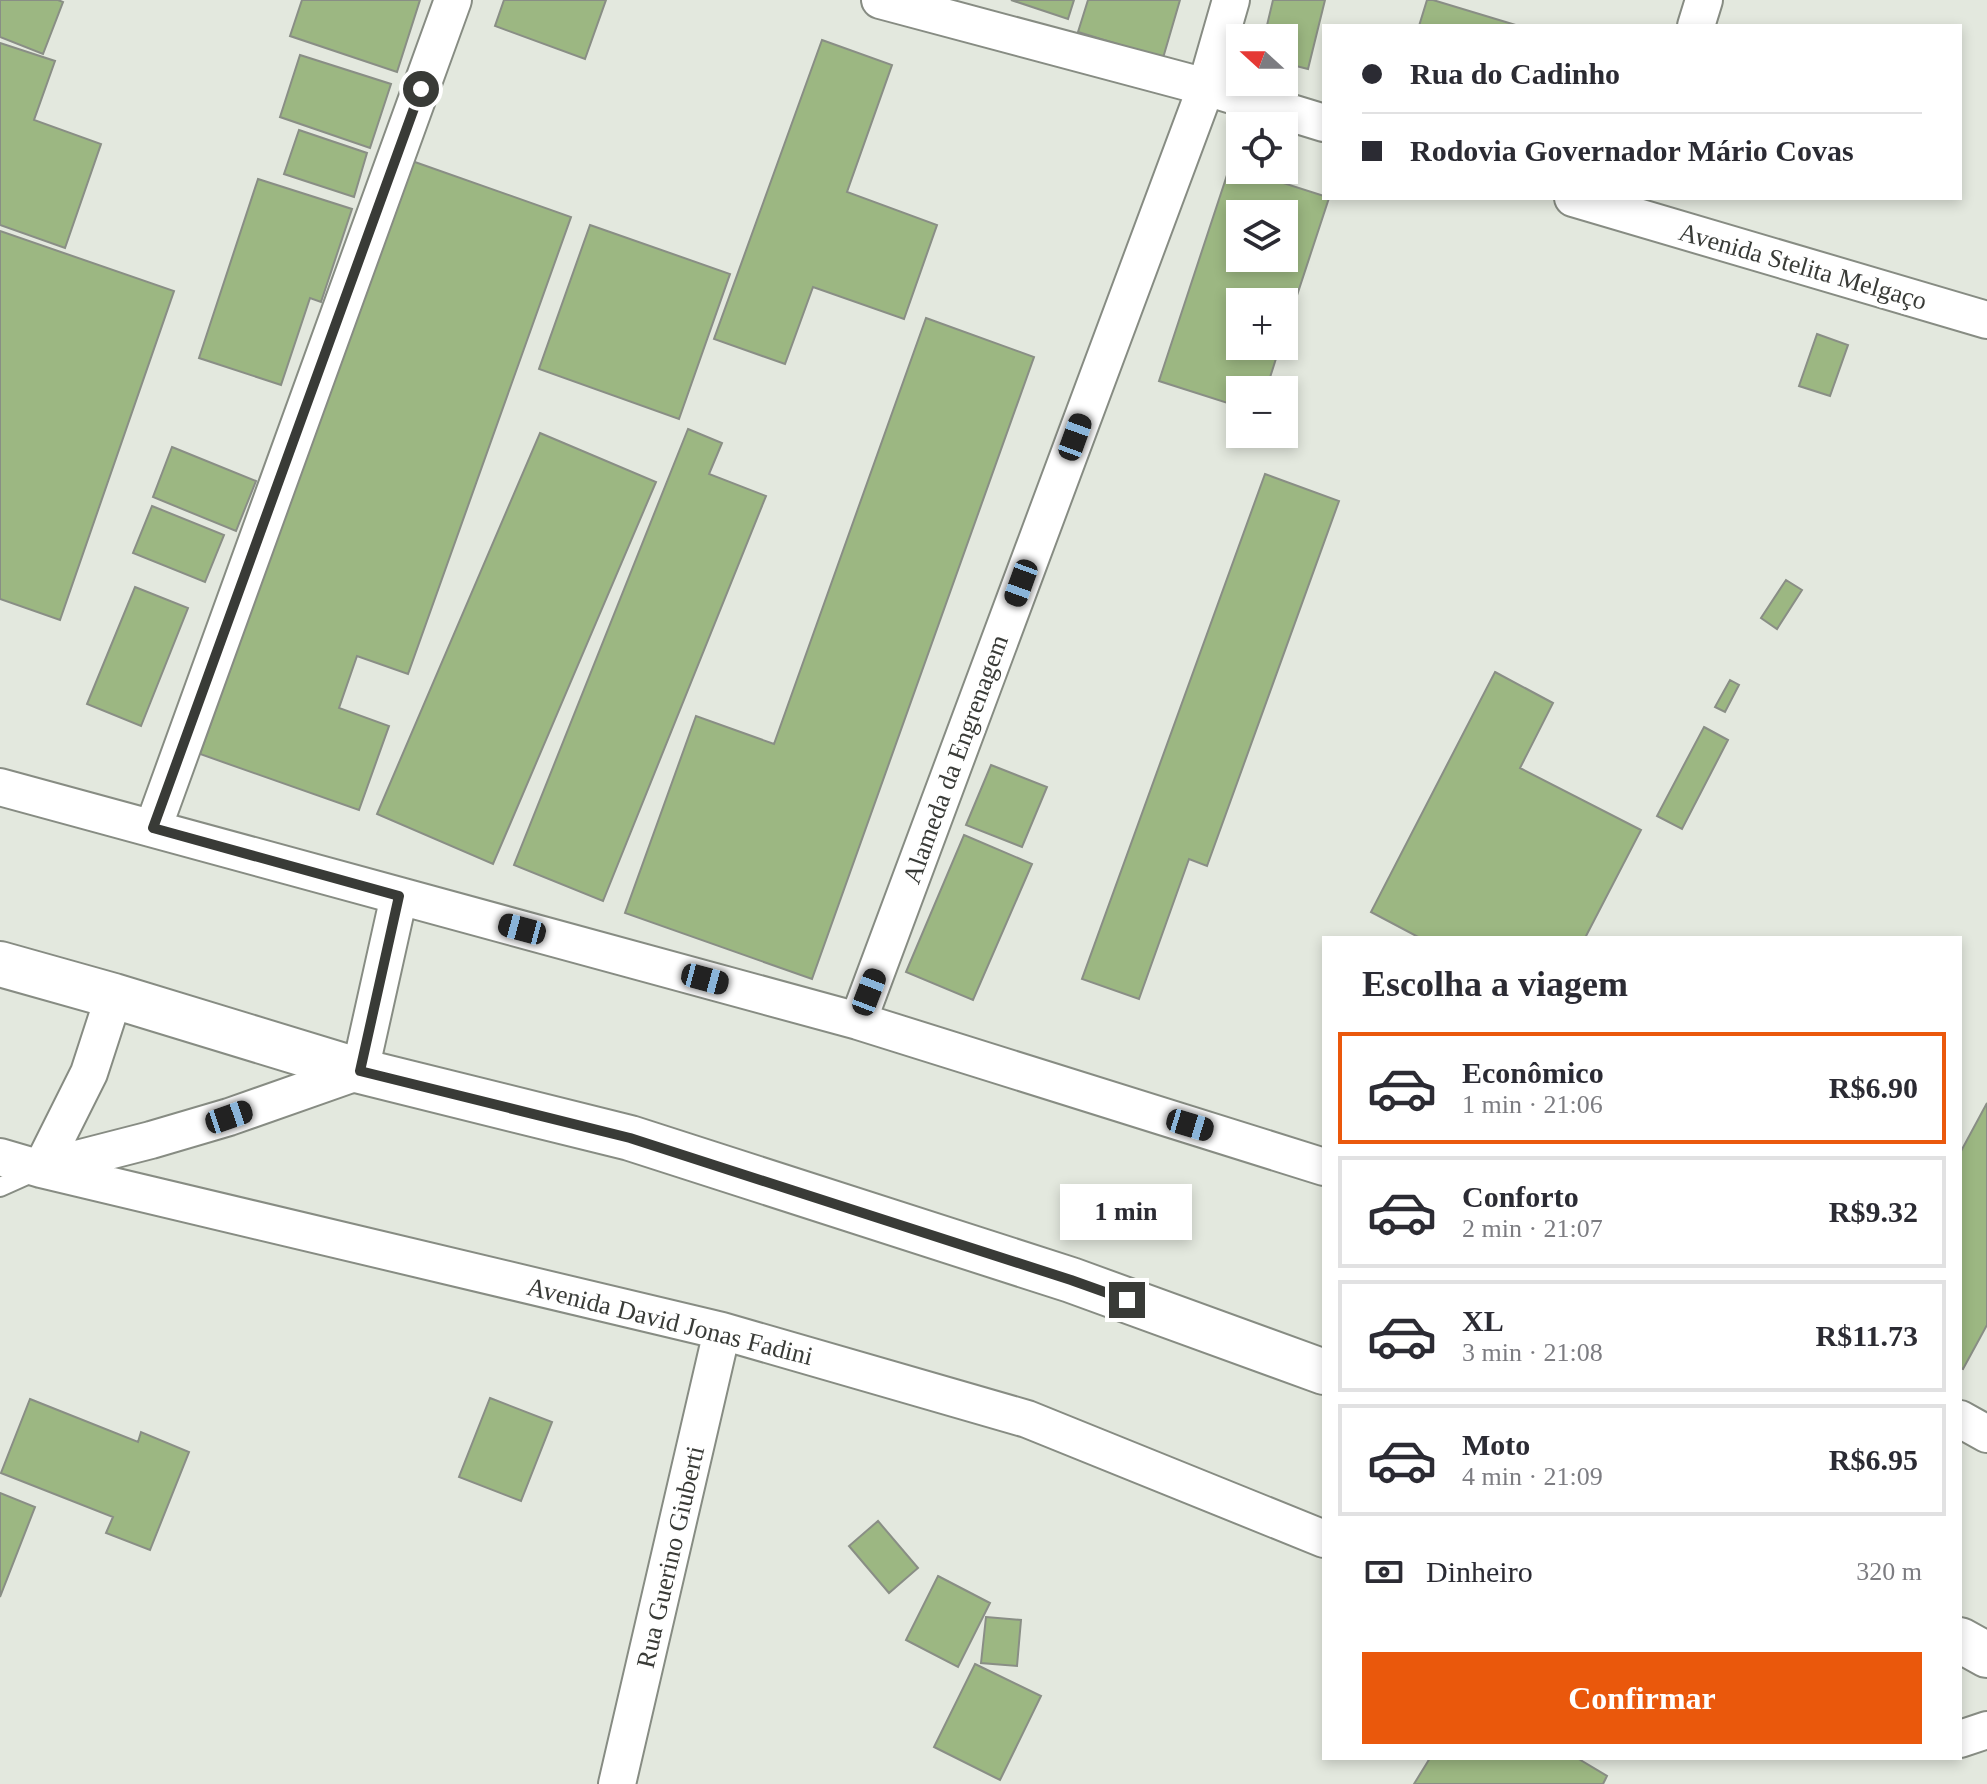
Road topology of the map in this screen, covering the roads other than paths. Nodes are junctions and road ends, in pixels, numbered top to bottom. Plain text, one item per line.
1 (453, 0) edge
2 (880, 0) edge
3 (1231, 0) edge
4 (1704, 0) edge
5 (1697, 24) edge
6 (1206, 87) junction
7 (1322, 122) edge
8 (1588, 200) edge
9 (1646, 208) edge
10 (1987, 320) edge
11 (0, 787) edge
12 (153, 828) junction
13 (399, 896) junction
14 (0, 964) edge
15 (114, 996) junction
16 (858, 1021) junction
17 (360, 1071) junction
18 (0, 1157) edge
19 (1322, 1166) edge
20 (41, 1169) junction
21 (0, 1187) edge
22 (722, 1331) junction
23 (1322, 1371) edge
24 (1962, 1420) edge
25 (1987, 1434) edge
26 (1322, 1538) edge
27 (1962, 1641) edge
28 (1987, 1655) edge
29 (1987, 1730) edge
30 (1962, 1738) edge
31 (617, 1784) edge

1 - 12 street
2 - 6 street
3 - 6 street, Alameda da Engrenagem
4 - 5 street
6 - 7 street
6 - 16 street, Alameda da Engrenagem
8 - 9 street, Avenida Stelita Melgaço
9 - 10 street, Avenida Stelita Melgaço
11 - 12 street
12 - 13 street
13 - 16 street
13 - 17 street
14 - 15 highway
15 - 17 highway
15 - 20 street
16 - 19 street
17 - 20 street
17 - 23 highway
18 - 20 street, Avenida David Jonas Fadini
20 - 21 lane
20 - 22 street, Avenida David Jonas Fadini
22 - 26 street, Avenida David Jonas Fadini
22 - 31 street, Rua Guerino Giuberti
24 - 25 street
27 - 28 highway
29 - 30 street

